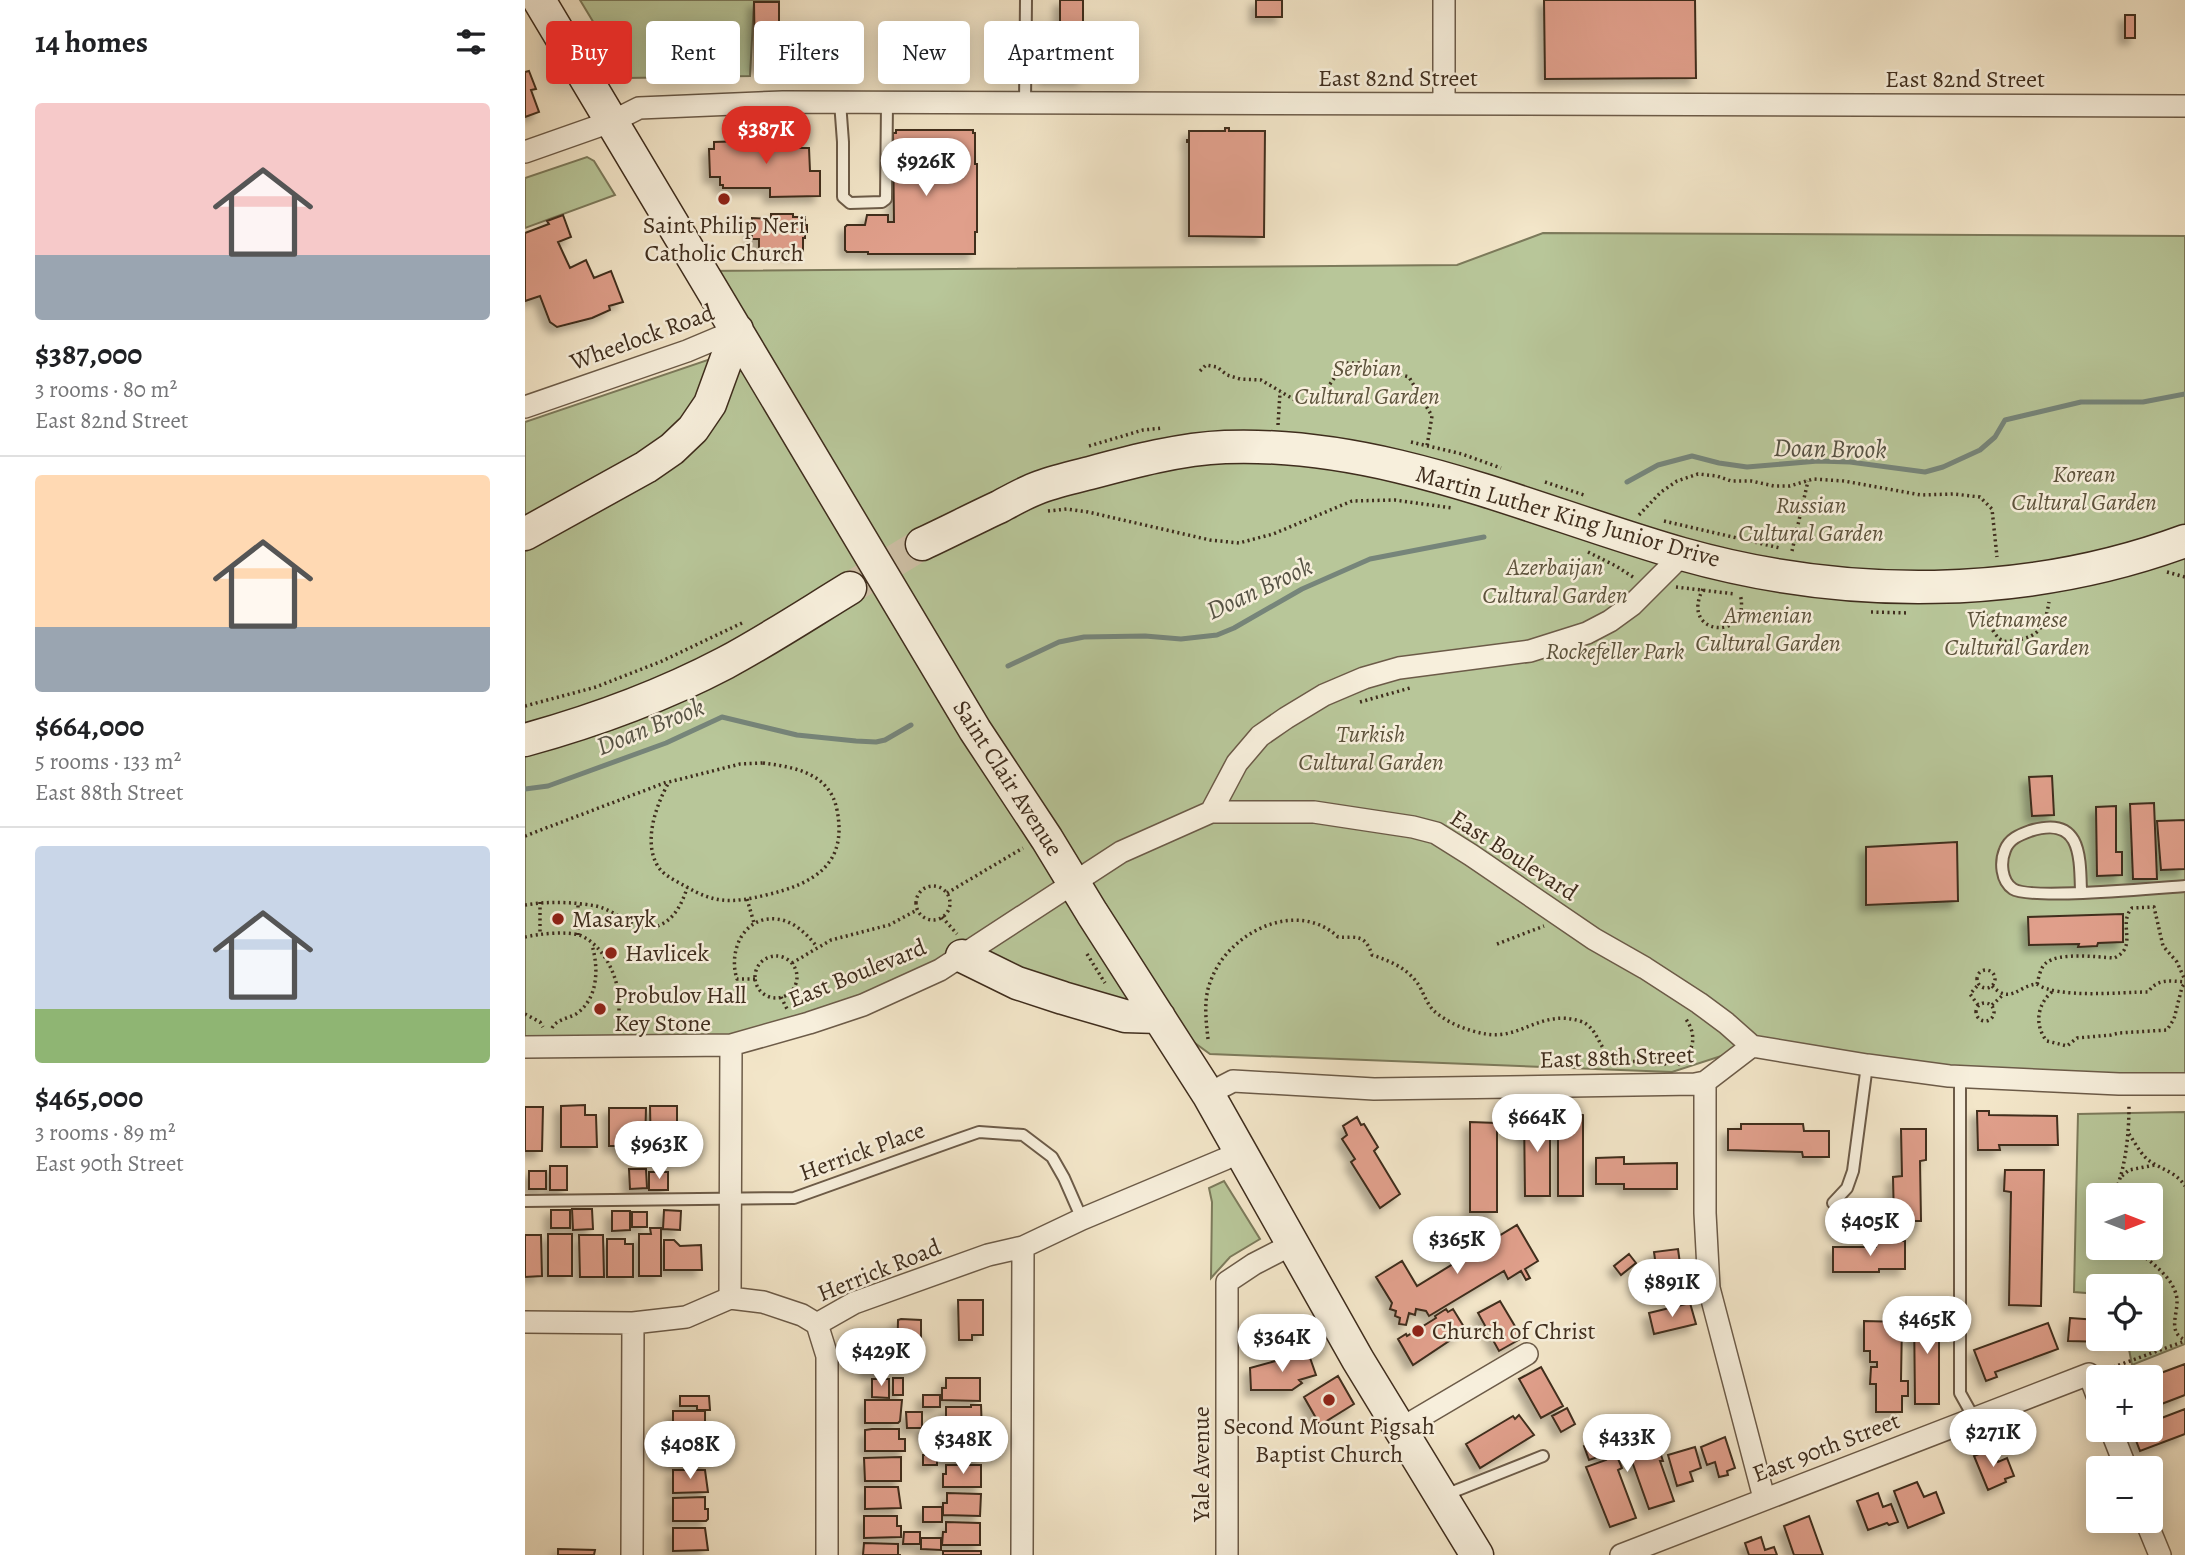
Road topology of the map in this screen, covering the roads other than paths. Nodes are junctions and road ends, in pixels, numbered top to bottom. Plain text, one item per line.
1 (539, 0) edge
2 (1026, 0) edge
3 (1444, 0) edge
4 (840, 102) junction
5 (887, 103) junction
6 (1025, 103) junction
7 (1444, 104) junction
8 (2185, 106) edge
9 (613, 121) junction
10 (525, 152) edge
11 (737, 330) junction
12 (525, 407) edge
13 (525, 534) edge
14 (922, 544) tunnel mouth
15 (2180, 548) edge
16 (1683, 554) junction
17 (850, 588) tunnel mouth
18 (525, 740) edge
19 (1211, 812) junction
20 (1074, 883) junction
21 (2185, 886) edge
22 (2081, 892) junction
23 (963, 948) junction
24 (1159, 1017) junction
25 (731, 1045) junction
26 (1752, 1046) junction
27 (525, 1047) edge
28 (1867, 1065) junction
29 (1959, 1077) junction
30 (1705, 1082) junction
31 (2185, 1084) edge
32 (1208, 1094) junction
33 (1240, 1151) junction
34 (731, 1199) junction
35 (525, 1201) edge
36 (1833, 1203) dead end
37 (1082, 1219) junction
38 (1293, 1244) junction
39 (1023, 1247) junction
40 (730, 1298) junction
41 (525, 1322) edge
42 (633, 1323) junction
43 (817, 1324) junction
44 (1527, 1354) dead end
45 (2086, 1377) edge
46 (1974, 1418) junction
47 (1400, 1429) junction
48 (1543, 1456) dead end
49 (1441, 1497) junction
50 (1764, 1498) junction
51 (2151, 1533) edge
52 (632, 1555) edge
53 (827, 1555) edge
54 (1022, 1555) edge
55 (1227, 1555) edge
56 (1477, 1555) edge
57 (1621, 1555) edge
58 (2159, 1555) edge

1 - 9 main road, Saint Clair Avenue
2 - 6 lane
3 - 7 street
4 - 5 street, East 82nd Street
4 - 5 lane
4 - 9 street, East 82nd Street
5 - 6 street, East 82nd Street
6 - 7 street, East 82nd Street
7 - 8 street, East 82nd Street
9 - 10 street, East 82nd Street
9 - 11 main road, Saint Clair Avenue
11 - 12 street, Wheelock Road
11 - 13 main road
11 - 20 main road, Saint Clair Avenue
14 - 16 main road, Martin Luther King Junior Drive
15 - 16 main road, Martin Luther King Junior Drive
16 - 19 street
17 - 18 main road
19 - 20 street, East Boulevard
19 - 26 street, East Boulevard
20 - 23 street, East Boulevard
20 - 24 main road, Saint Clair Avenue
21 - 22 lane
22 - 22 lane
23 - 24 main road
23 - 25 street, East Boulevard
24 - 32 main road, Saint Clair Avenue
25 - 27 street, East Boulevard
25 - 34 street
26 - 28 street
26 - 30 street, East 88th Street
28 - 29 street
28 - 36 lane
29 - 31 street
29 - 46 lane
30 - 32 street, East 88th Street
30 - 50 street
32 - 33 main road, Saint Clair Avenue
33 - 37 street, Herrick Road
33 - 38 main road, Saint Clair Avenue
34 - 35 lane, Herrick Place
34 - 37 lane, Herrick Place
34 - 40 street
37 - 39 street, Herrick Road
38 - 47 main road, Saint Clair Avenue
38 - 55 street, Yale Avenue
39 - 43 street, Herrick Road
39 - 54 street
40 - 42 street, Herrick Road
40 - 43 street, Herrick Road
41 - 42 street, Herrick Road
42 - 52 street
43 - 53 street
44 - 47 street
45 - 46 street, East 90th Street
46 - 50 street, East 90th Street
47 - 49 main road, Saint Clair Avenue
48 - 49 lane
49 - 56 main road, Saint Clair Avenue
50 - 57 street, East 90th Street
51 - 58 street

